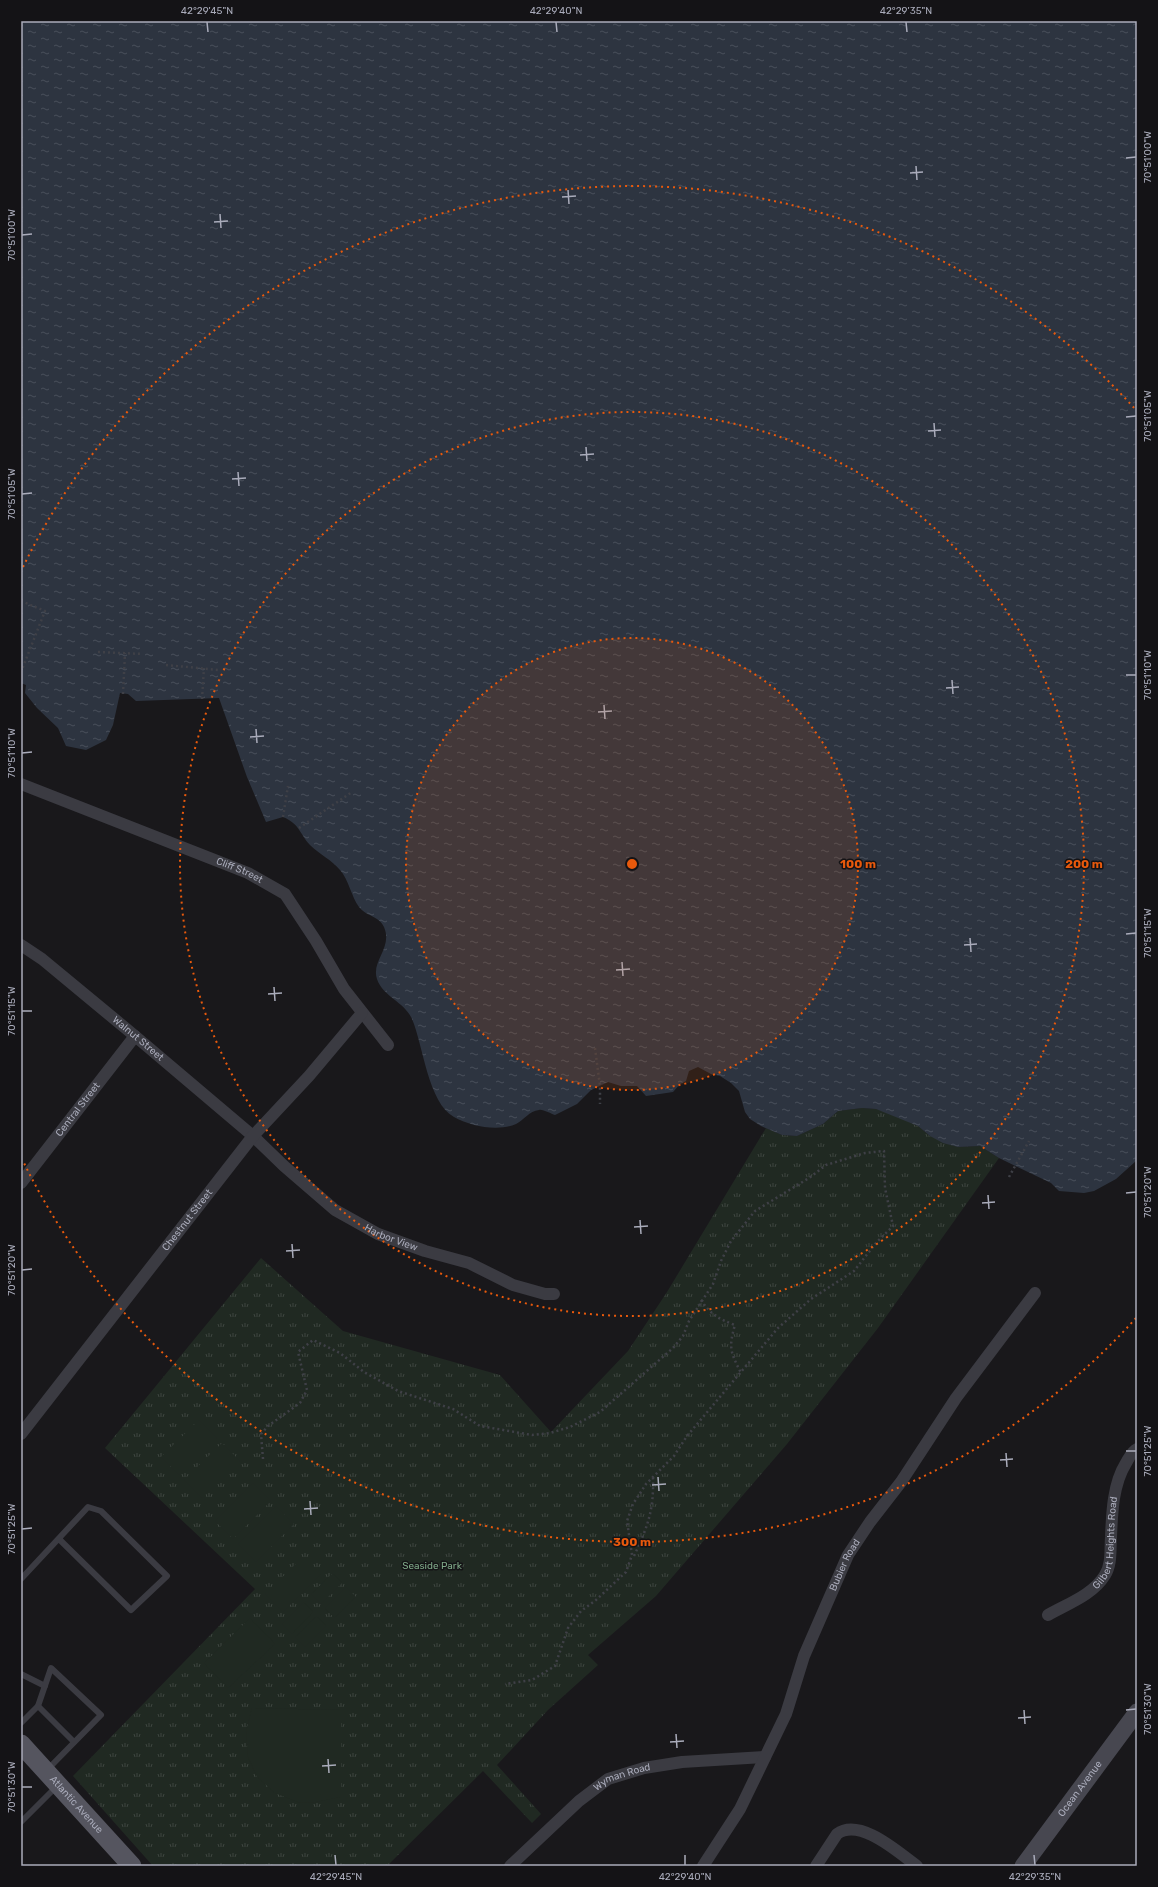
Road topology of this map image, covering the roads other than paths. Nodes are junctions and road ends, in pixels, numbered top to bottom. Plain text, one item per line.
1 (21, 784) edge
2 (21, 945) edge
3 (362, 1013) junction
4 (135, 1036) junction
5 (388, 1045) dead end
6 (253, 1136) junction
7 (21, 1183) edge
8 (1035, 1293) dead end
9 (554, 1294) dead end
10 (21, 1434) edge
11 (1137, 1448) edge
12 (59, 1539) junction
13 (21, 1579) edge
14 (1048, 1615) dead end
15 (21, 1674) edge
16 (45, 1686) junction
17 (38, 1706) junction
18 (1137, 1712) edge
19 (21, 1723) edge
20 (74, 1742) junction
21 (21, 1744) edge
22 (765, 1757) junction
23 (52, 1778) junction
24 (21, 1822) edge
25 (132, 1866) edge
26 (510, 1866) edge
27 (703, 1866) edge
28 (816, 1866) edge
29 (917, 1866) edge
30 (1023, 1866) edge

1 - 3 street, Cliff Street
2 - 4 street, Walnut Street
3 - 5 street, Cliff Street
3 - 6 street, Chestnut Street
4 - 6 street, Walnut Street
4 - 7 street, Central Street
6 - 9 street, Harbor View
6 - 10 street, Chestnut Street
8 - 22 street, Bubier Road
11 - 14 street, Gilbert Heights Road
12 - 12 lane
12 - 13 lane
15 - 16 lane
16 - 17 lane
16 - 20 lane
17 - 19 lane
17 - 20 lane
18 - 30 main road, Ocean Avenue
20 - 23 lane
21 - 23 main road, Atlantic Avenue
22 - 26 street, Wyman Road
22 - 27 street, Bubier Road
23 - 24 lane
23 - 25 main road, Atlantic Avenue
28 - 29 street

